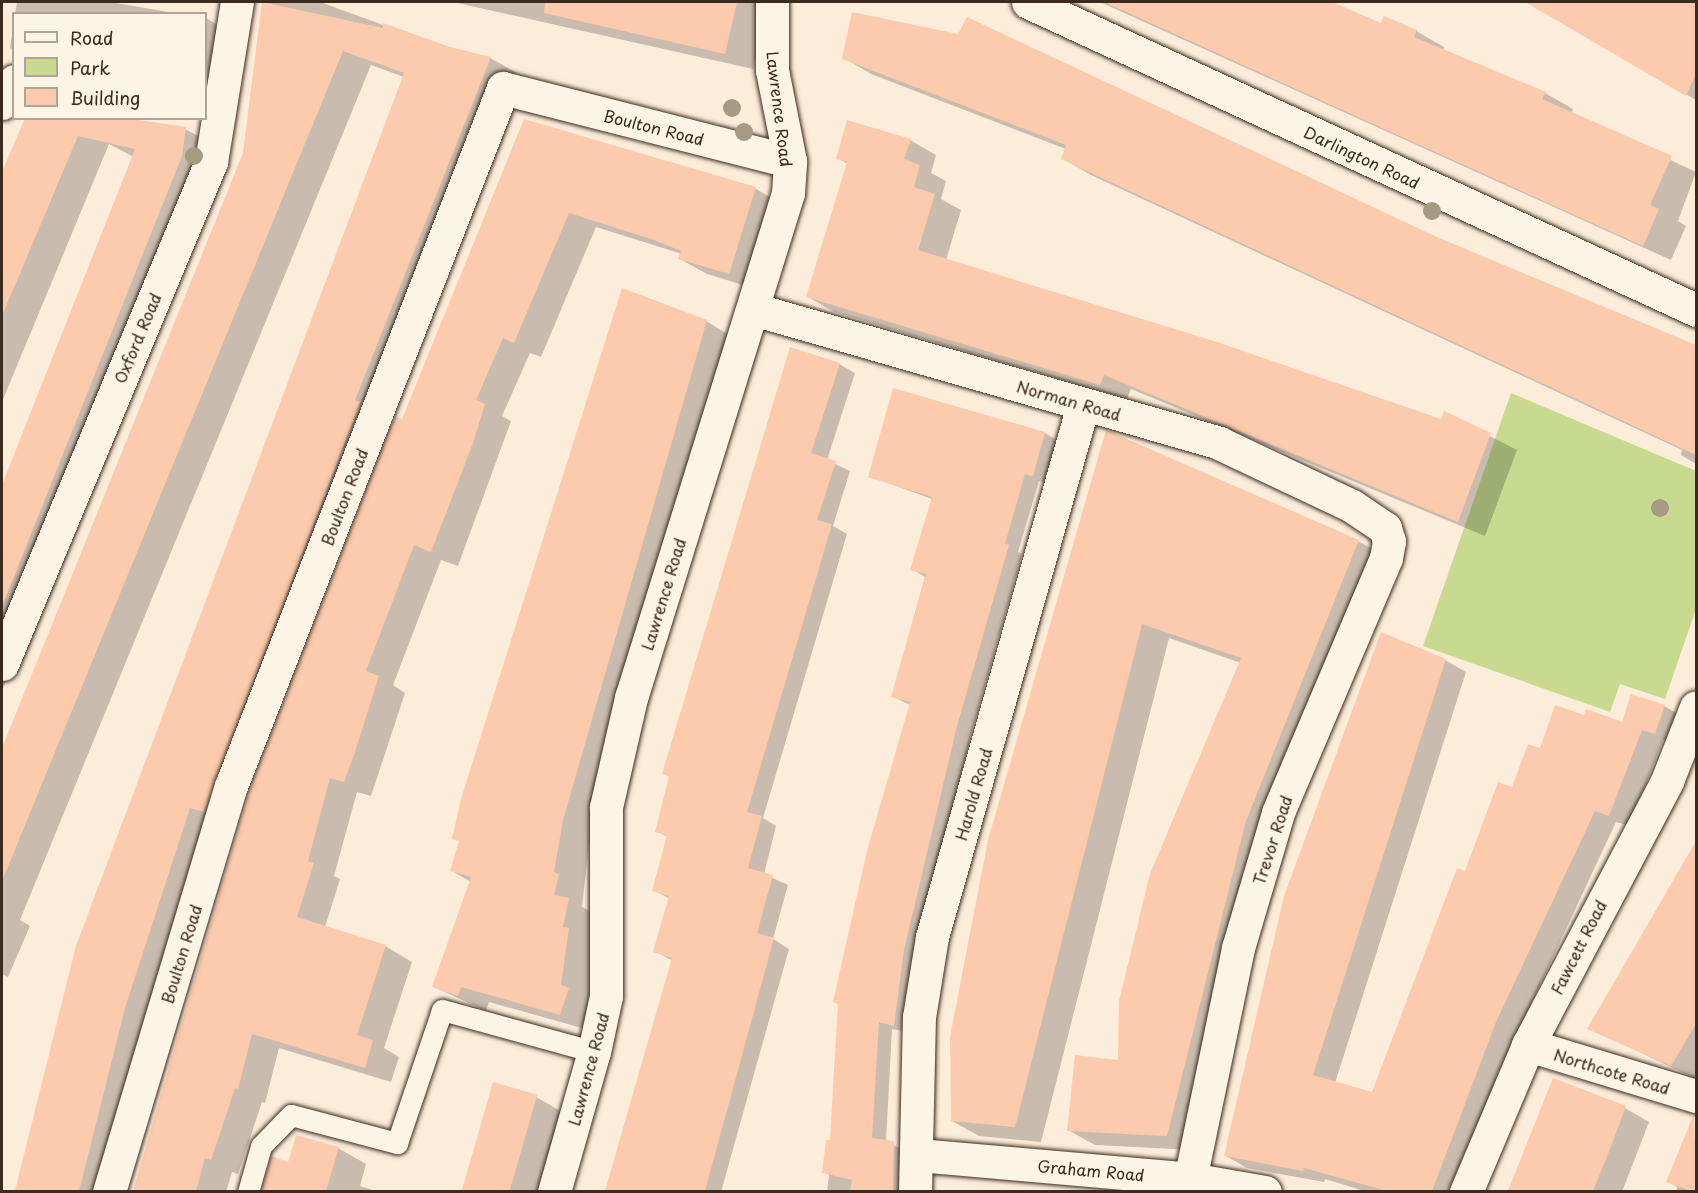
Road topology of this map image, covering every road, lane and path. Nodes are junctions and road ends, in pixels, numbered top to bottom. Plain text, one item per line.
1 (237, 2) edge
2 (772, 2) edge
3 (1028, 2) edge
4 (12, 85) edge
5 (2, 103) edge
6 (213, 104) edge
7 (790, 161) junction
8 (753, 309) junction
9 (1696, 310) edge
10 (1083, 405) junction
11 (1374, 519) joint
12 (2, 664) edge
13 (1696, 706) edge
14 (1528, 1045) junction
15 (594, 1052) junction
16 (1696, 1096) edge
17 (918, 1155) junction
18 (1190, 1179) junction
19 (109, 1191) edge
20 (248, 1191) edge
21 (554, 1191) edge
22 (915, 1191) edge
23 (1265, 1191) edge
24 (1466, 1191) edge

1 - 6 street, Oxford Road
2 - 7 street, Lawrence Road
3 - 9 street, Darlington Road
4 - 5 street
6 - 12 street, Oxford Road
7 - 8 street, Lawrence Road
7 - 19 street, Boulton Road
8 - 10 street, Norman Road
8 - 15 street, Lawrence Road
10 - 11 street, Norman Road
10 - 17 street, Harold Road
11 - 18 street, Trevor Road
13 - 14 street, Fawcett Road
14 - 16 street, Northcote Road
14 - 24 street, Fawcett Road
15 - 20 lane
15 - 21 street, Lawrence Road
17 - 18 street, Graham Road
17 - 22 street, Harold Road
18 - 23 street, Graham Road

